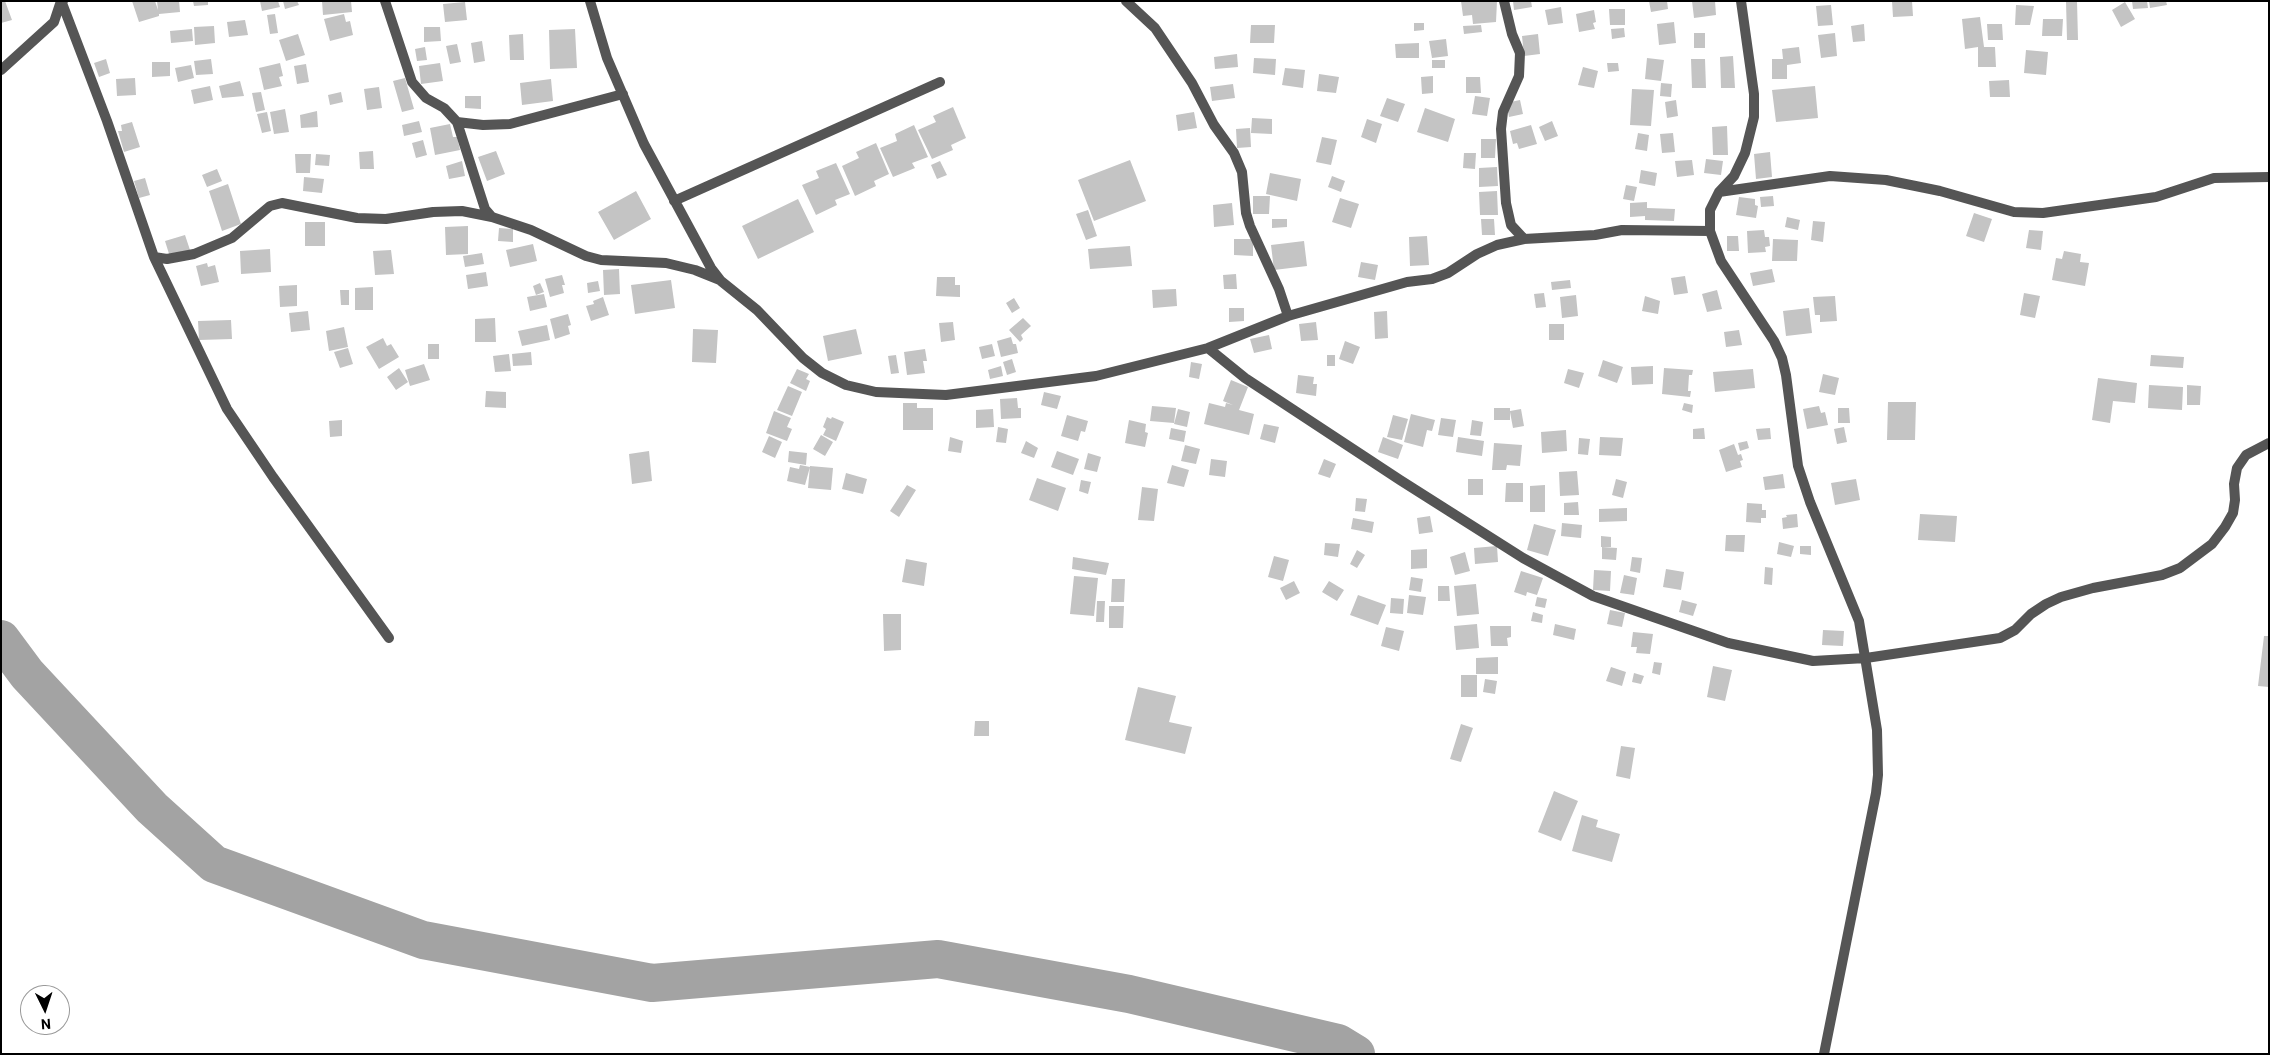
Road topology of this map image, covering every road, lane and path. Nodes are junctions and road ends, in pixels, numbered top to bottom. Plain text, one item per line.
1 (384, 1) edge
2 (590, 1) edge
3 (1126, 1) edge
4 (1504, 1) edge
5 (1741, 1) edge
6 (62, 2) edge
7 (1, 70) edge
8 (940, 82) dead end
9 (622, 94) junction
10 (457, 122) junction
11 (2269, 177) edge
12 (1718, 192) junction
13 (674, 201) junction
14 (492, 218) junction
15 (1710, 231) junction
16 (1524, 239) junction
17 (154, 257) junction
18 (721, 281) junction
19 (1288, 316) junction
20 (1208, 348) junction
21 (2269, 443) edge
22 (389, 638) dead end
23 (1866, 658) junction
24 (1824, 1054) edge

1 - 10 street
2 - 9 street
3 - 19 street
4 - 16 street
5 - 12 street
6 - 7 street
6 - 17 street
8 - 13 street
9 - 10 street
9 - 13 street
10 - 14 street
11 - 12 street
12 - 15 street
13 - 18 street
14 - 17 street
14 - 18 street
15 - 16 street
15 - 23 street
16 - 19 street
17 - 22 street
18 - 20 street
19 - 20 street
20 - 23 street
21 - 23 street
23 - 24 street

